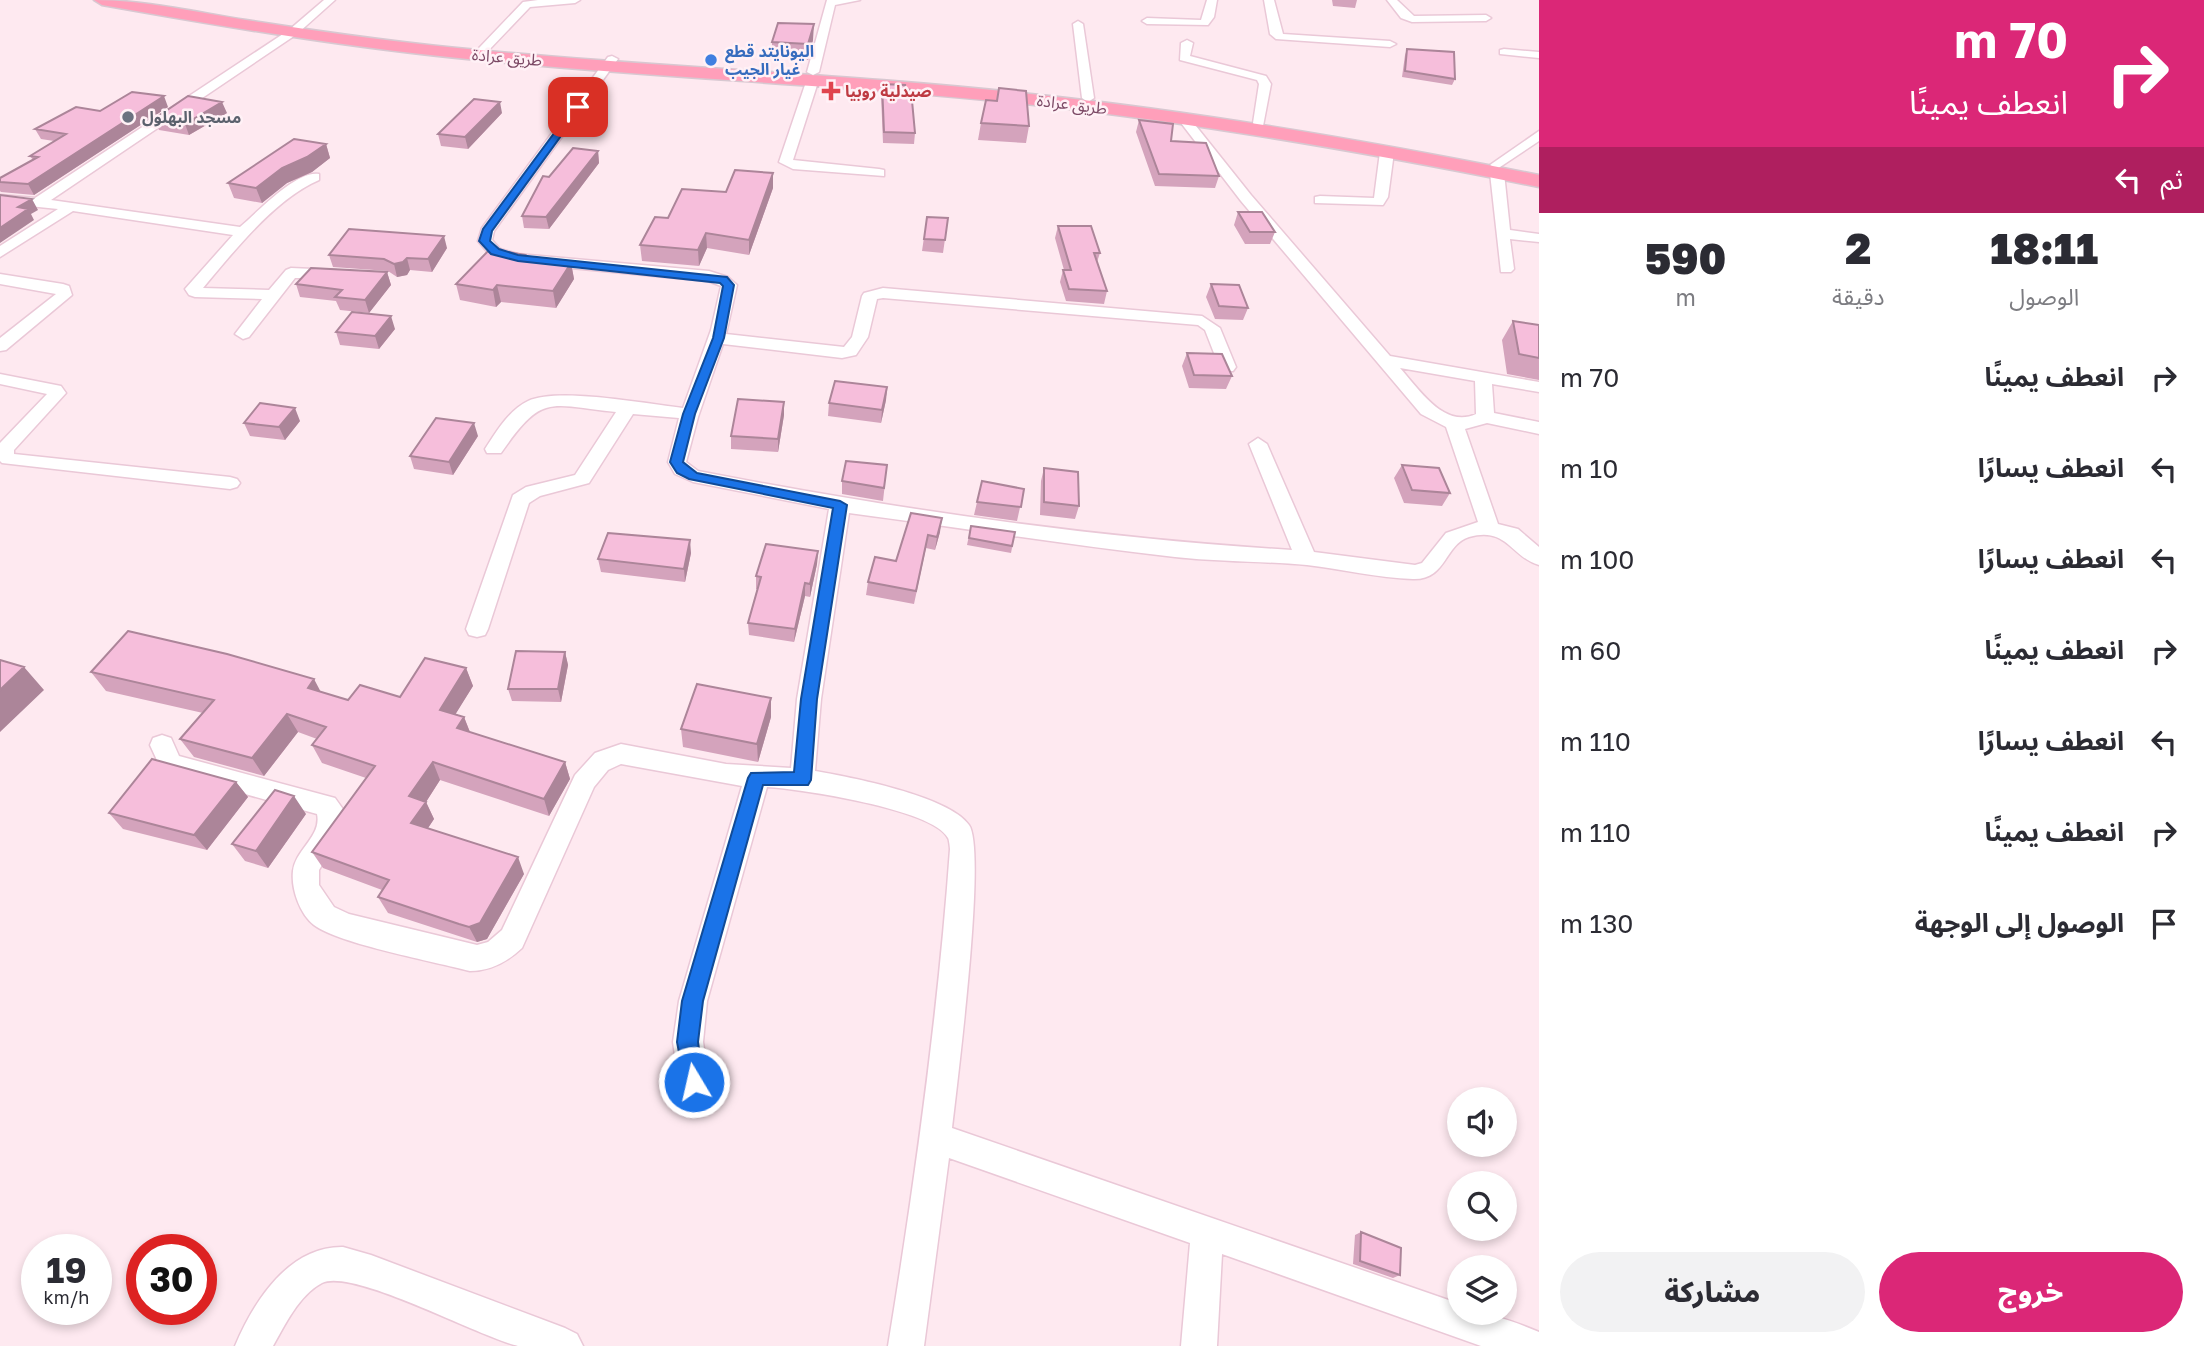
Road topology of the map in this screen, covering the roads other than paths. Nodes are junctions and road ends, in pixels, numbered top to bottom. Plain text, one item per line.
1 (102, 0) edge
2 (147, 0) edge
3 (330, 0) edge
4 (575, 0) edge
5 (855, 0) edge
6 (1212, 0) edge
7 (1269, 0) edge
8 (1392, 0) edge
9 (1486, 18) dead end
10 (1147, 21) dead end
11 (1078, 24) dead end
12 (297, 29) junction
13 (1187, 43) dead end
14 (1390, 44) dead end
15 (484, 50) junction
16 (1504, 52) dead end
17 (1539, 55) edge
18 (610, 62) junction
19 (813, 76) junction
20 (1088, 99) junction
21 (1184, 119) junction
22 (1259, 123) junction
23 (1539, 135) edge
24 (1387, 152) junction
25 (1497, 169) junction
26 (879, 173) dead end
27 (1539, 174) edge
28 (314, 177) dead end
29 (1539, 181) edge
30 (0, 199) edge
31 (1320, 200) dead end
32 (38, 202) junction
33 (72, 206) junction
34 (243, 232) junction
35 (1502, 233) junction
36 (1539, 238) edge
37 (0, 253) edge
38 (1506, 269) dead end
39 (350, 276) edge
40 (0, 279) edge
41 (273, 295) junction
42 (243, 334) dead end
43 (718, 338) junction
44 (0, 346) edge
45 (1384, 360) junction
46 (1227, 367) edge
47 (1483, 376) junction
48 (0, 379) edge
49 (1539, 387) edge
50 (628, 407) junction
51 (689, 414) junction
52 (1485, 417) junction
53 (1454, 424) junction
54 (1539, 428) edge
55 (1258, 444) dead end
56 (494, 449) dead end
57 (230, 483) dead end
58 (840, 505) junction
59 (1490, 528) junction
60 (1531, 546) edge
61 (1306, 558) junction
62 (1539, 558) edge
63 (477, 629) dead end
64 (162, 745) dead end
65 (757, 778) junction
66 (802, 780) junction
67 (694, 1082) dead end
68 (937, 1138) junction
69 (1207, 1231) junction
70 (253, 1346) edge
71 (565, 1346) edge
72 (906, 1346) edge
73 (1199, 1346) edge
74 (1531, 1346) edge

1 - 12 main road, طريق عرادة
2 - 12 main road, طريق عرادة
3 - 12 street
4 - 15 street
5 - 19 street
6 - 10 street
7 - 14 street
8 - 9 street
11 - 20 street
12 - 15 main road, طريق عرادة
12 - 18 main road, طريق عرادة
12 - 32 street
13 - 22 street
15 - 18 main road, طريق عرادة
16 - 17 street
18 - 19 main road, طريق عرادة
18 - 43 street
19 - 20 main road, طريق عرادة
19 - 21 main road, طريق عرادة
19 - 26 street
20 - 22 main road, طريق عرادة
21 - 24 main road, طريق عرادة
21 - 45 street
22 - 25 main road, طريق عرادة
23 - 25 street
24 - 25 main road, طريق عرادة
24 - 31 street
25 - 27 main road, طريق عرادة
25 - 29 main road, طريق عرادة
25 - 35 street
28 - 34 street
30 - 32 street
32 - 33 street
33 - 34 street
33 - 37 street
34 - 41 street
35 - 36 street
35 - 38 street
39 - 41 street
40 - 44 street
41 - 42 street
43 - 46 street
43 - 51 street
45 - 47 street
45 - 53 street
47 - 49 street
47 - 52 street
48 - 57 street
50 - 51 street
50 - 56 street
50 - 63 street
51 - 58 street
52 - 53 street
52 - 54 street
53 - 59 street
55 - 61 street
58 - 61 street
58 - 66 street
59 - 60 street
59 - 61 street
60 - 62 street
64 - 65 street
65 - 66 street
65 - 67 street
66 - 68 street
68 - 69 street
68 - 72 street
69 - 73 street
69 - 74 street
70 - 71 street

